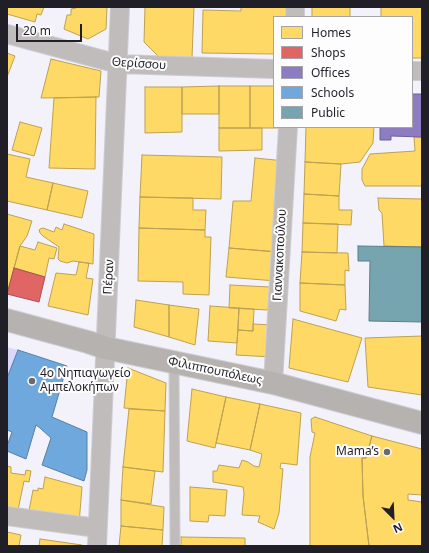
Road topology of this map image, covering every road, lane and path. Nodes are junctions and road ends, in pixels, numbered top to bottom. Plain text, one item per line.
1 (120, 7) edge
2 (7, 34) edge
3 (118, 64) junction
4 (273, 70) edge
5 (288, 128) edge
6 (7, 320) edge
7 (106, 348) junction
8 (174, 362) junction
9 (273, 383) junction
10 (422, 423) edge
11 (7, 516) edge
12 (97, 528) junction
13 (97, 546) edge
14 (175, 546) edge

1 - 3 street, Πέραν
2 - 3 street, Θερίσσου
3 - 4 street, Θερίσσου
3 - 7 street, Πέραν
5 - 9 street, Γιαννακοπούλου
6 - 7 main road, Φιλιππουπόλεως
7 - 8 main road, Φιλιππουπόλεως
7 - 12 street, Πέραν
8 - 9 main road, Φιλιππουπόλεως
8 - 14 lane
9 - 10 main road, Φιλιππουπόλεως
11 - 12 street
12 - 13 street, Πέραν

